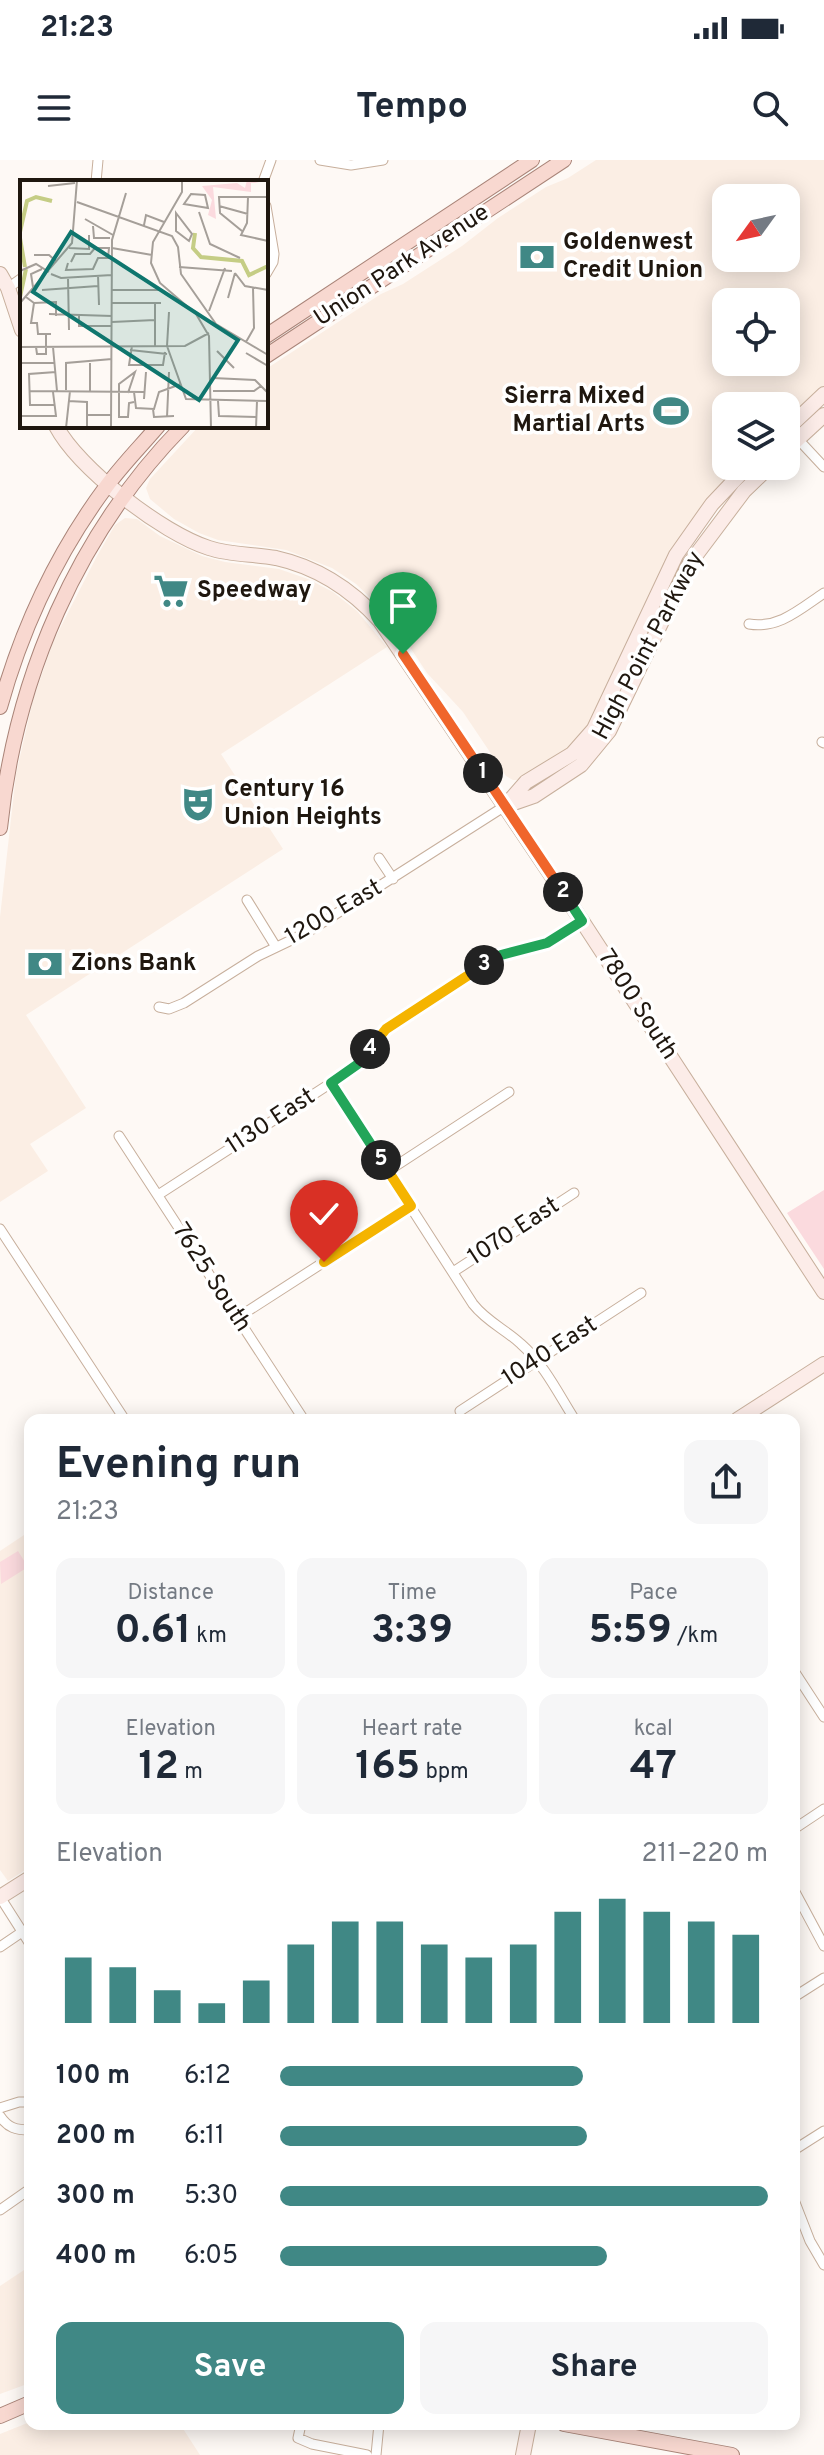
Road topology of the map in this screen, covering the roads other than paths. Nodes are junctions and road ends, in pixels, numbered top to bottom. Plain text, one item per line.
1 (98, 160) edge
2 (271, 160) edge
3 (320, 160) edge
4 (383, 160) edge
5 (564, 160) edge
6 (526, 162) edge
7 (96, 180) edge
8 (264, 180) edge
9 (268, 217) edge
10 (268, 271) edge
11 (0, 274) edge
12 (20, 279) edge
13 (8, 288) junction
14 (20, 324) edge
15 (268, 335) edge
16 (268, 355) edge
17 (824, 394) edge
18 (824, 415) edge
19 (800, 421) edge
20 (800, 427) edge
21 (57, 428) edge
22 (156, 428) edge
23 (181, 428) edge
24 (800, 442) edge
25 (824, 467) edge
26 (735, 480) edge
27 (756, 480) edge
28 (109, 483) junction
29 (124, 497) junction
30 (823, 595) edge
31 (749, 624) dead end
32 (0, 707) edge
33 (505, 806) junction
34 (0, 828) edge
35 (379, 858) dead end
36 (393, 879) junction
37 (247, 900) dead end
38 (582, 921) junction
39 (276, 947) junction
40 (159, 1007) dead end
41 (331, 1083) junction
42 (509, 1092) dead end
43 (119, 1136) dead end
44 (388, 1171) junction
45 (574, 1193) dead end
46 (158, 1195) junction
47 (411, 1206) junction
48 (0, 1229) edge
49 (453, 1272) junction
50 (824, 1292) edge
51 (641, 1293) dead end
52 (237, 1318) junction
53 (537, 1361) junction
54 (824, 1364) edge
55 (460, 1411) dead end
56 (121, 1414) edge
57 (300, 1414) edge
58 (571, 1414) edge
59 (746, 1414) edge
60 (800, 1680) edge
61 (824, 1717) edge
62 (824, 1809) edge
63 (800, 1825) edge
64 (24, 1882) edge
65 (0, 1897) edge
66 (800, 1901) edge
67 (22, 1932) junction
68 (24, 1935) edge
69 (824, 1946) edge
70 (0, 1947) edge
71 (824, 1978) edge
72 (800, 1993) edge
73 (24, 2103) edge
74 (0, 2108) edge
75 (0, 2116) edge
76 (24, 2130) edge
77 (824, 2131) edge
78 (800, 2146) edge
79 (24, 2193) edge
80 (0, 2210) edge
81 (800, 2215) edge
82 (824, 2265) edge
83 (24, 2406) edge
84 (0, 2416) edge
85 (300, 2430) edge
86 (378, 2430) edge
87 (528, 2430) edge
88 (597, 2430) edge
89 (367, 2455) edge
90 (376, 2455) edge
91 (523, 2455) edge
92 (732, 2455) edge

1 - 7 street
2 - 8 street
3 - 4 street
5 - 16 main road, Union Park Avenue
6 - 15 main road, Union Park Avenue
9 - 10 street
11 - 13 street
12 - 13 street
13 - 14 street
17 - 19 street
18 - 20 street
21 - 28 street, 7800 South
22 - 28 main road
23 - 29 main road
24 - 25 street
26 - 33 street, High Point Parkway
27 - 33 street, High Point Parkway
28 - 29 street, 7800 South
28 - 32 main road
29 - 33 street, 7800 South
29 - 34 main road
30 - 31 street
33 - 36 street, 1200 East
33 - 38 street, 7800 South
35 - 36 street
36 - 39 street, 1200 East
37 - 39 street
38 - 41 street, 1130 East
38 - 50 street, 7800 South
39 - 40 street, 1200 East
41 - 44 street
41 - 46 street, 1130 East
42 - 44 street
43 - 46 street, 7625 South
44 - 47 street
45 - 49 street, 1070 East
46 - 52 street, 7625 South
47 - 49 street
47 - 52 street
48 - 56 street
49 - 53 street
51 - 53 street, 1040 East
52 - 57 street, 7625 South
53 - 55 street, 1040 East
53 - 58 street
54 - 59 street
60 - 61 street
62 - 63 street
64 - 65 street
65 - 67 street
66 - 69 street
67 - 68 street
67 - 70 street
71 - 72 street
73 - 74 street
75 - 76 street
77 - 78 street
79 - 80 street
81 - 82 street
83 - 84 main road
85 - 89 street
86 - 90 street
87 - 91 street
88 - 92 main road

